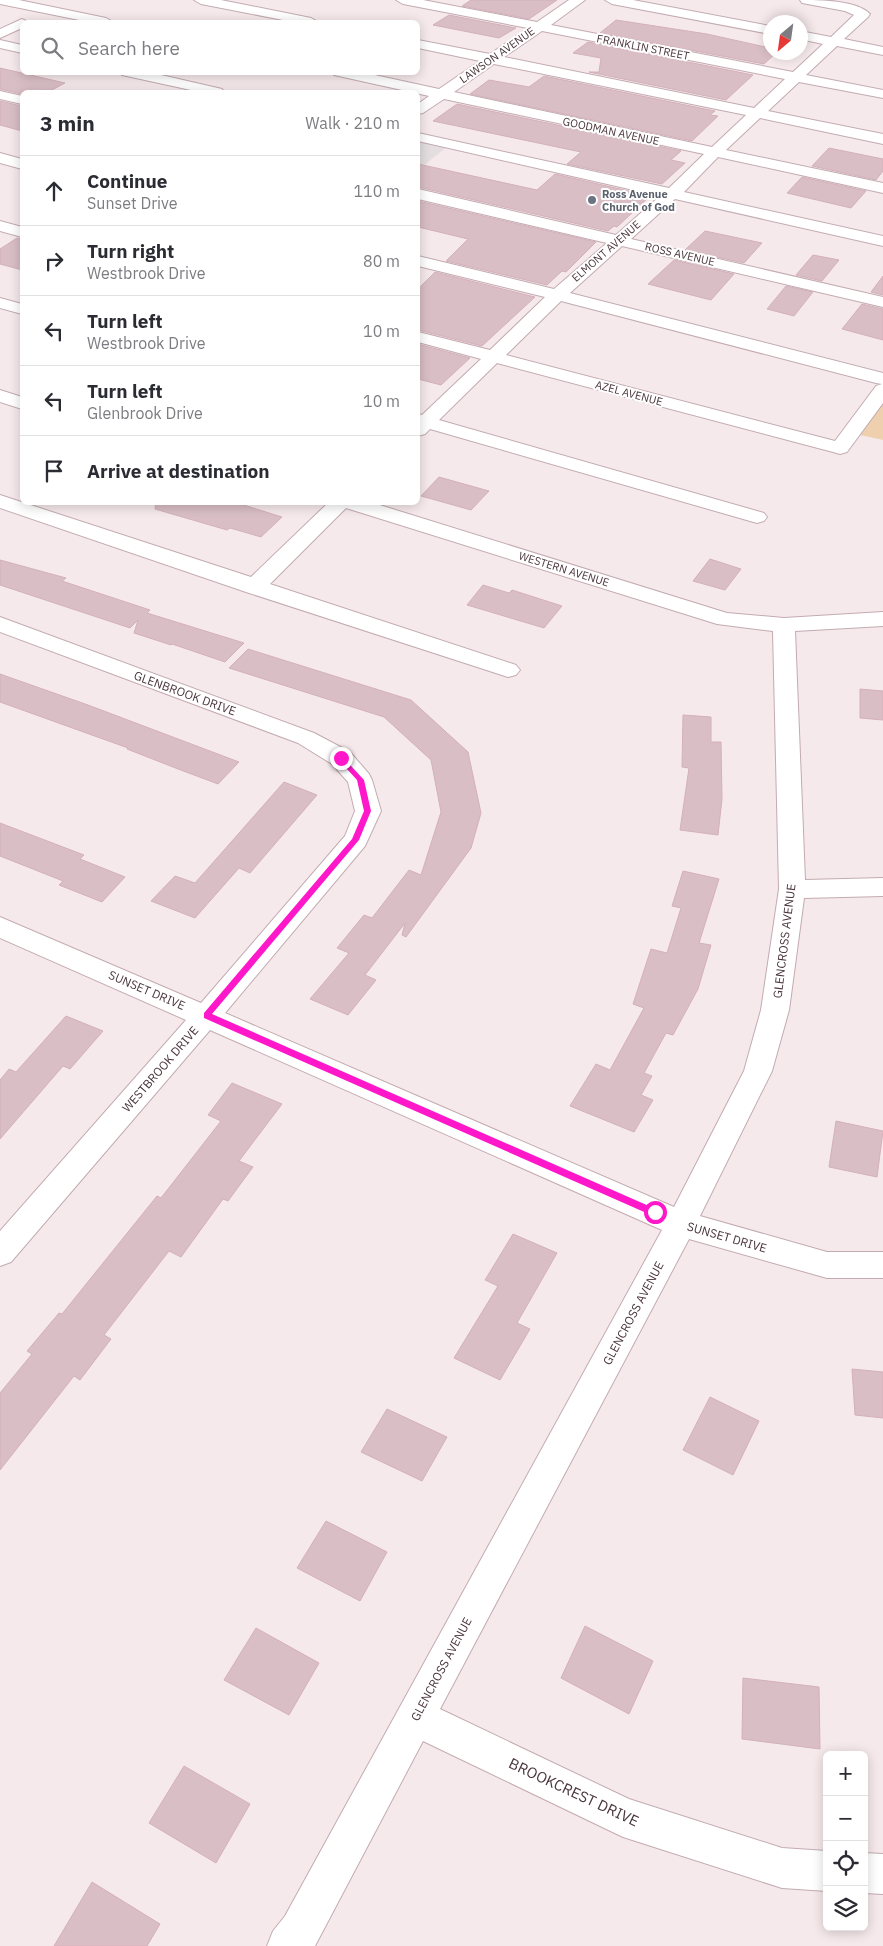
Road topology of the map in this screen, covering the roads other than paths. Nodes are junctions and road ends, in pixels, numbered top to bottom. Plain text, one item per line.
1 (0, 0) edge
2 (68, 0) edge
3 (201, 0) edge
4 (403, 0) edge
5 (578, 0) edge
6 (612, 0) edge
7 (807, 0) edge
8 (48, 10) junction
9 (29, 20) edge
10 (96, 20) edge
11 (301, 20) edge
12 (20, 24) edge
13 (539, 26) junction
14 (763, 29) edge
15 (0, 34) edge
16 (808, 38) edge
17 (832, 42) junction
18 (0, 44) edge
19 (420, 44) edge
20 (20, 49) edge
21 (883, 52) edge
22 (491, 59) junction
23 (140, 75) edge
24 (353, 75) edge
25 (797, 77) junction
26 (208, 90) edge
27 (440, 94) junction
28 (883, 94) edge
29 (0, 95) edge
30 (20, 100) edge
31 (420, 109) edge
32 (758, 113) junction
33 (420, 137) edge
34 (883, 139) edge
35 (714, 153) junction
36 (0, 158) edge
37 (20, 163) edge
38 (883, 188) edge
39 (420, 194) edge
40 (672, 194) junction
41 (0, 226) edge
42 (20, 231) edge
43 (619, 240) junction
44 (883, 241) edge
45 (420, 261) edge
46 (557, 295) junction
47 (883, 302) edge
48 (0, 303) edge
49 (20, 308) edge
50 (420, 339) edge
51 (494, 358) junction
52 (883, 379) edge
53 (883, 390) edge
54 (420, 424) edge
55 (0, 501) edge
56 (338, 505) edge
57 (357, 505) edge
58 (757, 517) dead end
59 (254, 587) junction
60 (883, 619) edge
61 (0, 624) edge
62 (784, 625) junction
63 (508, 670) dead end
64 (360, 780) joint
65 (883, 887) edge
66 (792, 889) junction
67 (0, 927) edge
68 (207, 1016) junction
69 (680, 1224) junction
70 (0, 1253) edge
71 (883, 1264) edge
72 (415, 1717) junction
73 (823, 1871) edge
74 (868, 1873) edge
75 (883, 1874) edge
76 (288, 1946) edge

1 - 8 street
2 - 8 street
3 - 11 street
4 - 13 street, FRANKLIN STREET
5 - 13 street, LAWSON AVENUE
6 - 14 street
7 - 17 street, ELMONT AVENUE
8 - 9 street
8 - 10 street
12 - 15 street
13 - 22 street, LAWSON AVENUE
13 - 25 street, FRANKLIN STREET
16 - 17 street
17 - 21 street
17 - 25 street, ELMONT AVENUE
18 - 20 street
19 - 22 street
22 - 27 street, LAWSON AVENUE
22 - 32 street
23 - 26 street
24 - 27 street, GOODMAN AVENUE
25 - 28 street, FRANKLIN STREET
25 - 32 street, ELMONT AVENUE
27 - 31 street, LAWSON AVENUE
27 - 35 street, GOODMAN AVENUE
29 - 30 street
32 - 34 street
32 - 35 street, ELMONT AVENUE
33 - 40 street
35 - 38 street, GOODMAN AVENUE
35 - 40 street, ELMONT AVENUE
36 - 37 street
39 - 43 street, ROSS AVENUE
40 - 43 street, ELMONT AVENUE
40 - 44 street
41 - 42 street
43 - 46 street, ELMONT AVENUE
43 - 47 street, ROSS AVENUE
45 - 46 street
46 - 51 street, ELMONT AVENUE
46 - 52 street
48 - 49 street
50 - 51 street, AZEL AVENUE
51 - 53 street, AZEL AVENUE
51 - 54 street, ELMONT AVENUE
54 - 58 street
55 - 59 street
56 - 59 street
57 - 62 street, WESTERN AVENUE
59 - 63 street
60 - 62 street, WESTERN AVENUE
61 - 64 street, GLENBROOK DRIVE
62 - 66 street, GLENCROSS AVENUE
64 - 68 street, WESTBROOK DRIVE
65 - 66 street
66 - 69 street, GLENCROSS AVENUE
67 - 68 street, SUNSET DRIVE
68 - 69 street, SUNSET DRIVE
68 - 70 street, WESTBROOK DRIVE
69 - 71 street, SUNSET DRIVE
69 - 72 street, GLENCROSS AVENUE
72 - 73 street, BROOKCREST DRIVE
72 - 76 street, GLENCROSS AVENUE
74 - 75 street

